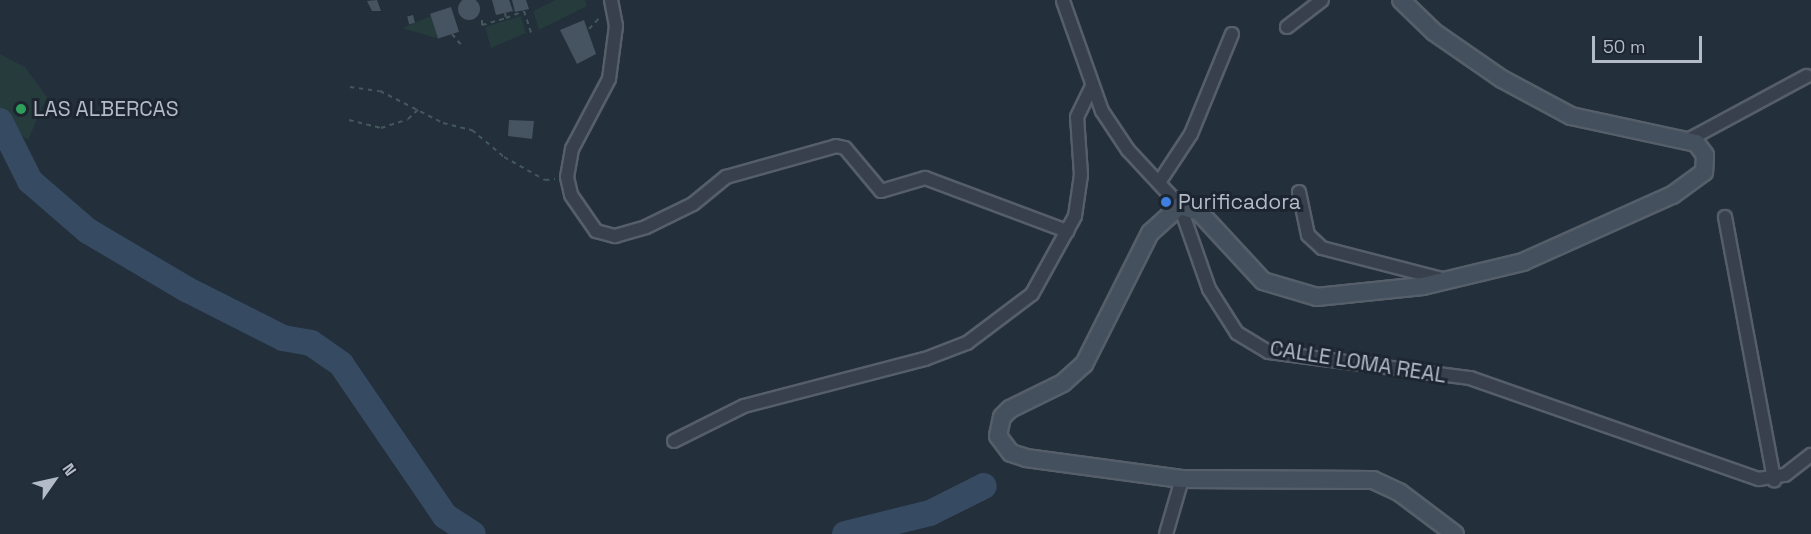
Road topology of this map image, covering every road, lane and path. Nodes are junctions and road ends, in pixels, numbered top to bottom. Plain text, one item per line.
1 (611, 0) edge
2 (1322, 0) edge
3 (1401, 0) edge
4 (1063, 1) edge
5 (505, 13) dead end
6 (506, 18) junction
7 (482, 20) dead end
8 (1287, 27) dead end
9 (452, 34) dead end
10 (1232, 34) dead end
11 (532, 35) dead end
12 (462, 46) dead end
13 (1807, 76) dead end
14 (1092, 86) junction
15 (350, 87) dead end
16 (420, 108) junction
17 (349, 120) dead end
18 (1688, 140) junction
19 (567, 177) junction
20 (1160, 181) junction
21 (1299, 192) dead end
22 (1180, 206) junction
23 (1725, 217) dead end
24 (1067, 231) junction
25 (1450, 281) junction
26 (674, 441) dead end
27 (1811, 455) edge
28 (1182, 479) junction
29 (1774, 480) junction
30 (1449, 533) edge
31 (1166, 534) edge

1 - 19 street
2 - 8 street
3 - 18 main road
4 - 14 street, CALLE LOMA REAL
5 - 6 path
6 - 7 path
6 - 11 path
9 - 12 path
10 - 20 street
13 - 18 street
14 - 20 street, CALLE LOMA REAL
14 - 24 street
15 - 16 path
16 - 17 path
16 - 19 path
18 - 25 main road
19 - 24 street
20 - 22 street, CALLE LOMA REAL
21 - 25 street
22 - 25 main road
22 - 28 main road
22 - 29 street, CALLE LOMA REAL
23 - 29 street
24 - 26 street
27 - 29 street
28 - 30 main road
28 - 31 street

